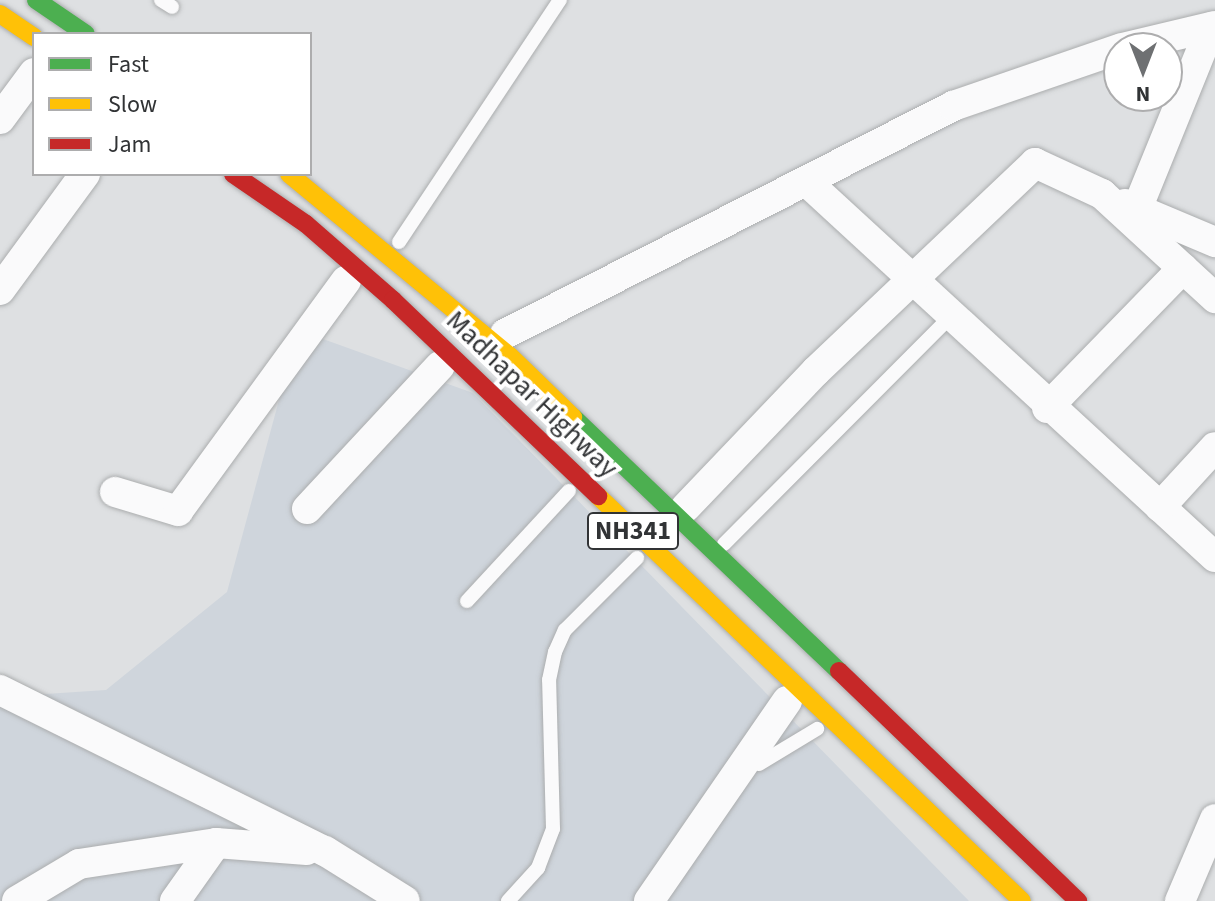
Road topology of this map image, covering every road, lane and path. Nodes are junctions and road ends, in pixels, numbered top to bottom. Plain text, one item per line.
1 (36, 0) edge
2 (560, 0) edge
3 (0, 14) edge
4 (1213, 26) edge
5 (83, 32) edge
6 (1183, 33) edge
7 (32, 36) edge
8 (1103, 54) edge
9 (32, 76) edge
10 (0, 119) edge
11 (84, 176) edge
12 (236, 176) edge
13 (291, 176) edge
14 (807, 182) junction
15 (1102, 194) junction
16 (1137, 209) junction
17 (399, 242) dead end
18 (1215, 242) edge
19 (1183, 268) junction
20 (346, 281) dead end
21 (910, 282) junction
22 (0, 290) edge
23 (1215, 297) edge
24 (949, 318) junction
25 (505, 334) dead end
26 (440, 366) dead end
27 (1047, 408) junction
28 (1215, 447) edge
29 (569, 491) dead end
30 (115, 492) dead end
31 (686, 507) dead end
32 (1160, 507) junction
33 (307, 509) dead end
34 (724, 544) dead end
35 (1215, 557) edge
36 (637, 558) dead end
37 (467, 601) dead end
38 (0, 690) edge
39 (787, 701) dead end
40 (817, 729) dead end
41 (1215, 819) edge
42 (216, 843) junction
43 (325, 851) junction
44 (17, 901) edge
45 (175, 901) edge
46 (405, 901) edge
47 (508, 901) edge
48 (649, 901) edge
49 (661, 901) edge
50 (1022, 901) edge
51 (1078, 901) edge
52 (1180, 901) edge

1 - 5 highway
2 - 17 lane
3 - 7 highway
4 - 6 street
4 - 16 street
8 - 14 street
9 - 10 street
11 - 22 street
12 - 50 highway, Madhapar Highway / NH341
13 - 51 highway, Madhapar Highway / NH341
14 - 21 street
14 - 25 street
15 - 16 street
15 - 19 street
15 - 21 street
16 - 18 street
19 - 23 street
19 - 27 street
20 - 30 street
21 - 24 street
21 - 31 street
24 - 27 street
24 - 34 lane
26 - 33 street
27 - 32 street
28 - 32 street
29 - 37 lane
32 - 35 street
36 - 47 lane
38 - 43 street
39 - 48 street
40 - 49 lane
41 - 52 street
42 - 43 street
42 - 44 street
42 - 45 street
43 - 46 street

